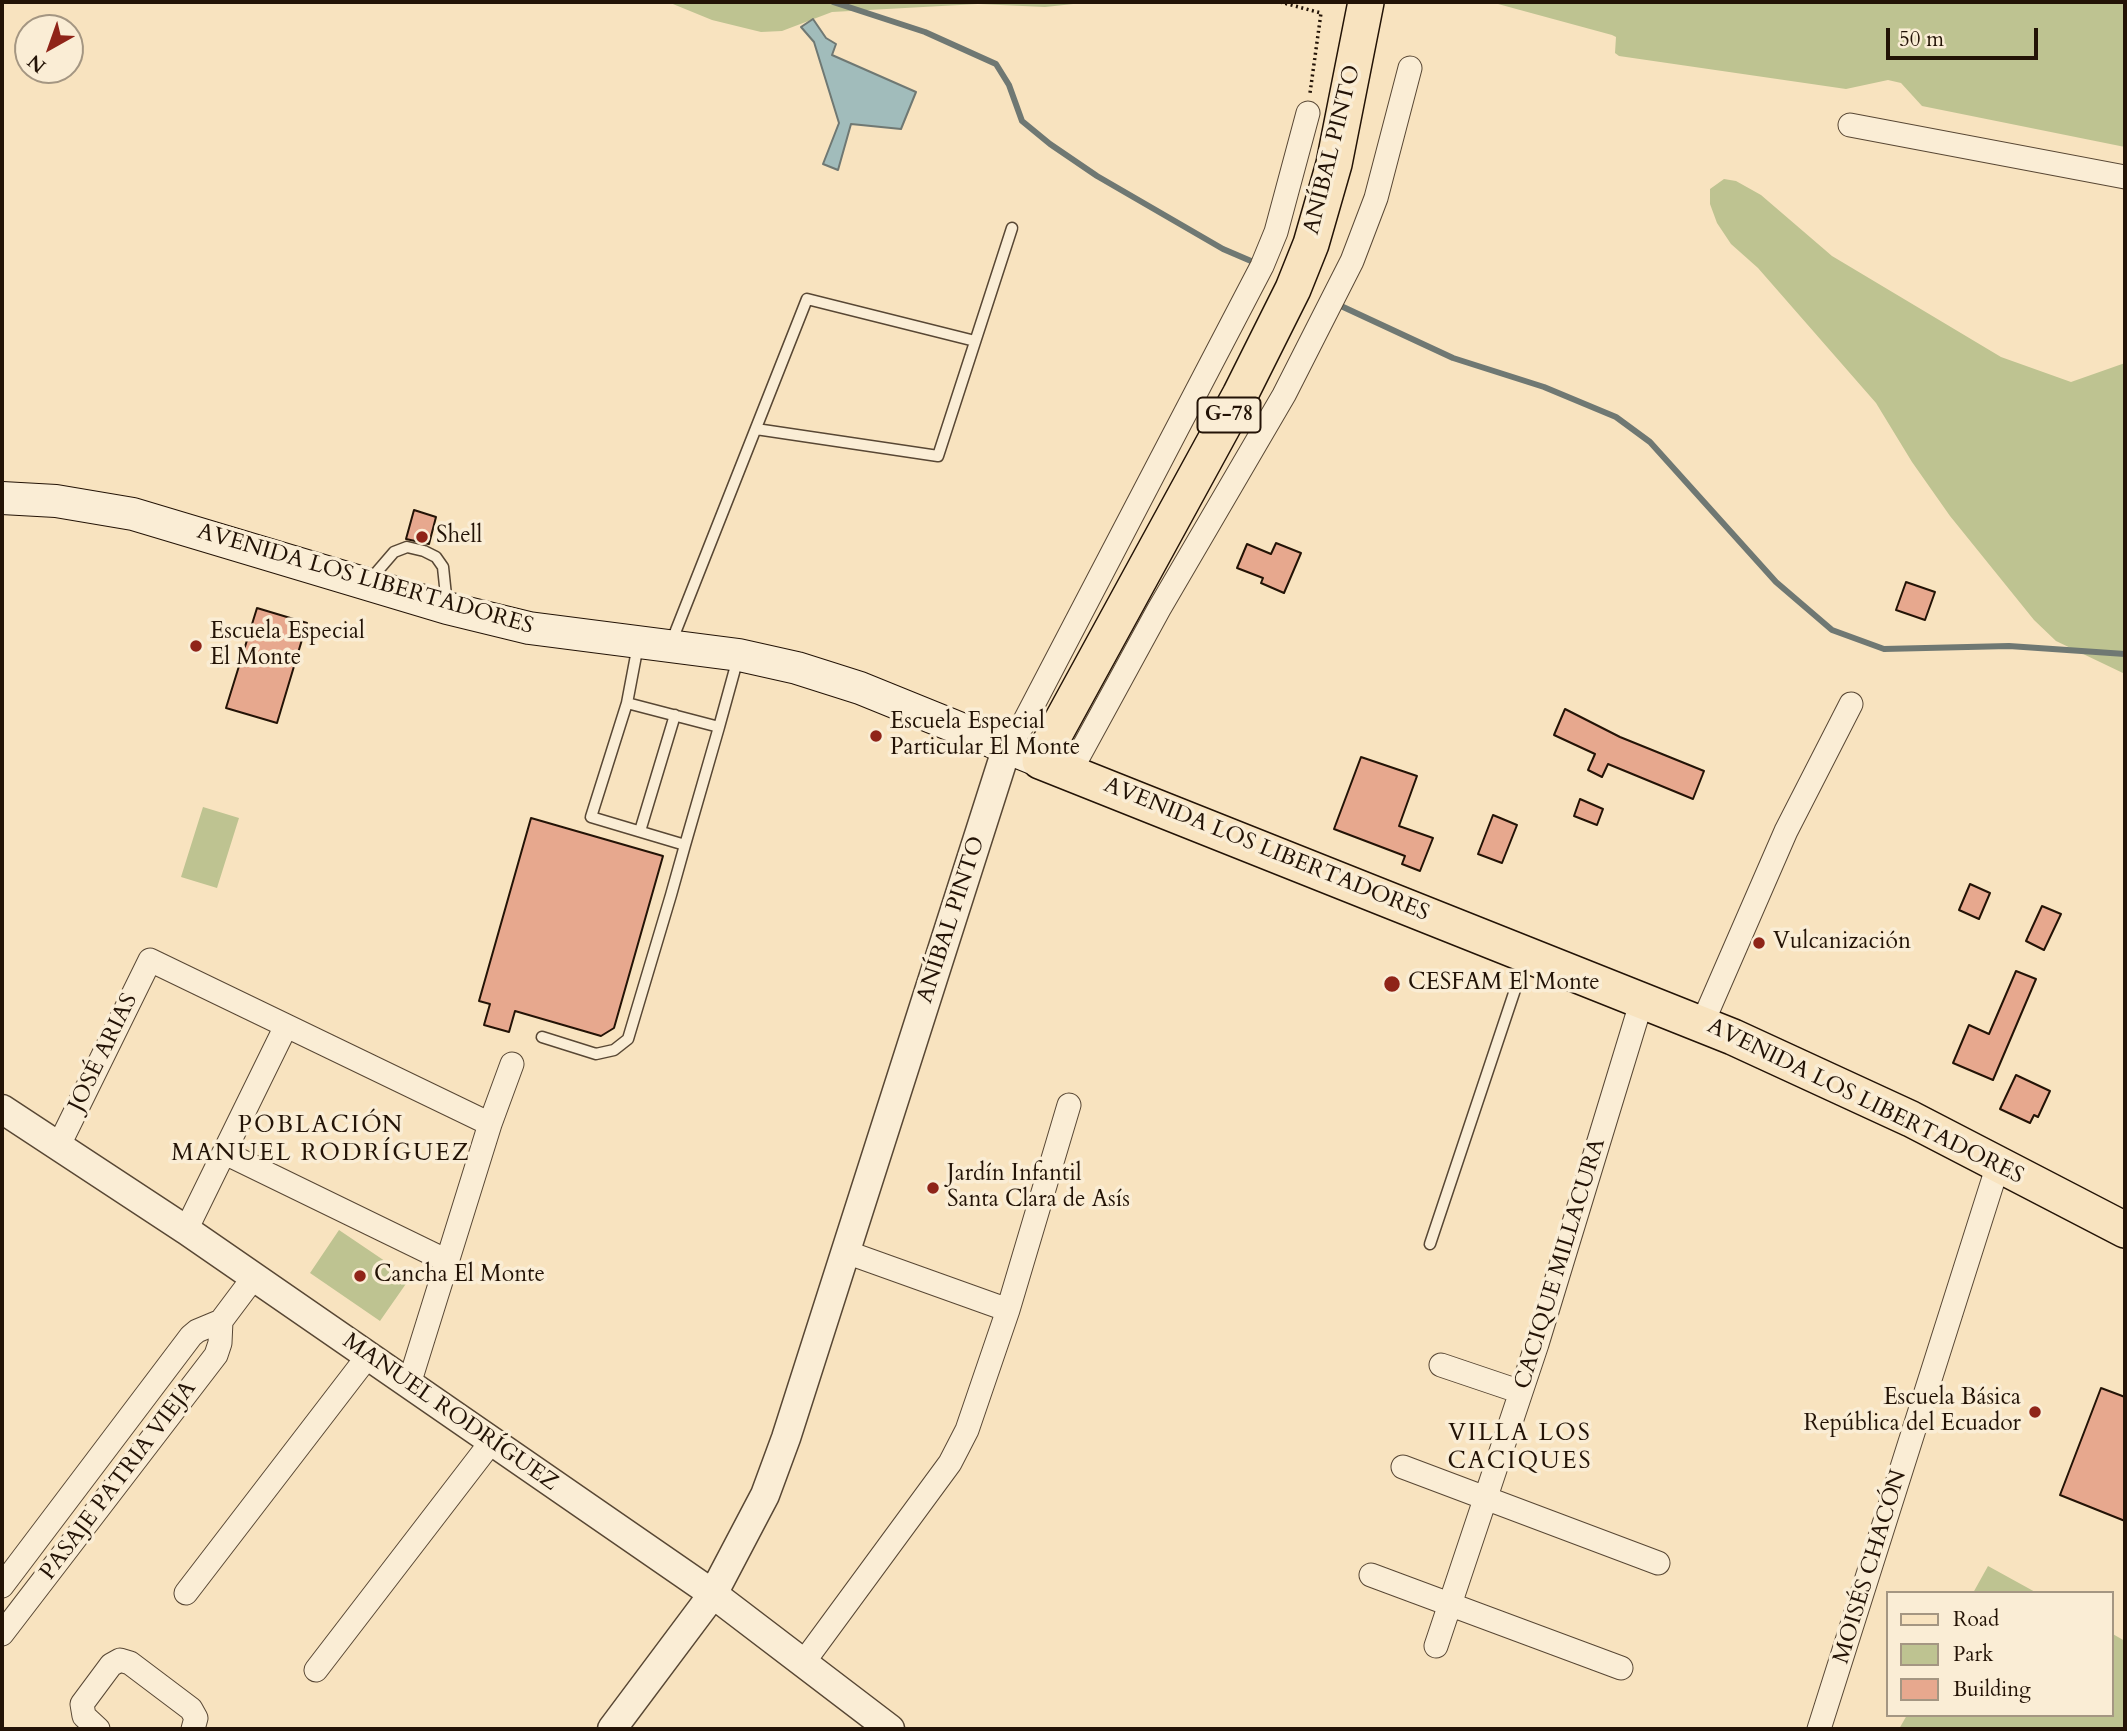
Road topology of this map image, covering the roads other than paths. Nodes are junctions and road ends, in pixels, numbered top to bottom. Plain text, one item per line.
1 (1366, 2) edge
2 (1410, 68) dead end
3 (1308, 113) road end
4 (1850, 125) dead end
5 (2125, 177) edge
6 (1012, 228) dead end
7 (975, 341) junction
8 (756, 429) junction
9 (2, 498) edge
10 (366, 583) junction
11 (447, 608) junction
12 (639, 642) junction
13 (670, 646) junction
14 (739, 655) junction
15 (627, 703) junction
16 (1851, 704) dead end
17 (675, 715) junction
18 (1100, 717) junction
19 (719, 727) junction
20 (1007, 747) junction
21 (1054, 757) junction
22 (640, 831) junction
23 (685, 845) junction
24 (1527, 954) junction
25 (1642, 1000) junction
26 (1702, 1024) junction
27 (286, 1026) junction
28 (542, 1037) dead end
29 (512, 1064) dead end
30 (1069, 1105) dead end
31 (2, 1109) edge
32 (490, 1124) junction
33 (59, 1145) junction
34 (225, 1153) junction
35 (1998, 1165) junction
36 (186, 1230) junction
37 (2125, 1230) edge
38 (1430, 1244) dead end
39 (846, 1252) junction
40 (447, 1261) junction
41 (254, 1276) junction
42 (1008, 1310) junction
43 (221, 1321) junction
44 (368, 1356) junction
45 (1441, 1365) dead end
46 (409, 1384) junction
47 (1521, 1392) junction
48 (492, 1441) junction
49 (1403, 1467) dead end
50 (1486, 1499) junction
51 (1658, 1563) dead end
52 (1371, 1575) dead end
53 (2, 1586) edge
54 (186, 1593) dead end
55 (713, 1594) junction
56 (1450, 1604) junction
57 (2, 1634) edge
58 (1436, 1646) dead end
59 (803, 1663) junction
60 (1621, 1668) dead end
61 (316, 1670) dead end
62 (99, 1729) edge
63 (193, 1729) edge
64 (612, 1729) edge
65 (890, 1729) edge
66 (1819, 1729) edge

1 - 21 main road, ANÍBAL PINTO / G-78
2 - 18 street, ANÍBAL PINTO
3 - 20 street, ANÍBAL PINTO
4 - 5 street
6 - 7 lane
7 - 8 lane
7 - 8 lane
8 - 13 lane
9 - 10 main road, AVENIDA LOS LIBERTADORES
10 - 11 main road, AVENIDA LOS LIBERTADORES
10 - 11 lane
11 - 12 main road, AVENIDA LOS LIBERTADORES
12 - 13 main road, AVENIDA LOS LIBERTADORES
12 - 15 lane
13 - 14 main road, AVENIDA LOS LIBERTADORES
14 - 19 lane
14 - 20 main road, AVENIDA LOS LIBERTADORES
15 - 17 lane
15 - 22 lane
16 - 26 street
17 - 19 lane
17 - 22 lane
18 - 21 street
18 - 21 street, ANÍBAL PINTO
19 - 23 lane
20 - 21 main road, AVENIDA LOS LIBERTADORES
20 - 39 street, ANÍBAL PINTO
21 - 24 main road, AVENIDA LOS LIBERTADORES
22 - 23 lane
23 - 28 lane
24 - 25 main road, AVENIDA LOS LIBERTADORES
24 - 38 lane
25 - 26 main road, AVENIDA LOS LIBERTADORES
25 - 47 street, CACIQUE MILLACURA
26 - 35 main road, AVENIDA LOS LIBERTADORES
27 - 32 street
27 - 33 street, JOSÉ ARIAS
27 - 34 street
29 - 32 street
30 - 42 street
31 - 33 street, MANUEL RODRÍGUEZ
32 - 40 street
33 - 36 street, MANUEL RODRÍGUEZ
34 - 36 street
34 - 40 street
35 - 37 main road, AVENIDA LOS LIBERTADORES
35 - 66 street, MOISÉS CHACÓN
36 - 41 street, MANUEL RODRÍGUEZ
39 - 42 street
39 - 55 street, ANÍBAL PINTO
40 - 46 street
41 - 43 street, PASAJE PATRIA VIEJA
41 - 44 street, MANUEL RODRÍGUEZ
42 - 59 street
43 - 53 street, PASAJE PATRIA VIEJA
43 - 57 street, PASAJE PATRIA VIEJA
44 - 46 street, MANUEL RODRÍGUEZ
44 - 54 street
45 - 47 street
46 - 48 street, MANUEL RODRÍGUEZ
47 - 50 street, CACIQUE MILLACURA
48 - 55 street, MANUEL RODRÍGUEZ
48 - 61 street
49 - 50 street
50 - 51 street
50 - 56 street, CACIQUE MILLACURA
52 - 56 street
55 - 59 street, MANUEL RODRÍGUEZ
55 - 64 street, ANÍBAL PINTO
56 - 58 street, CACIQUE MILLACURA
56 - 60 street
59 - 65 street, MANUEL RODRÍGUEZ
62 - 63 street

